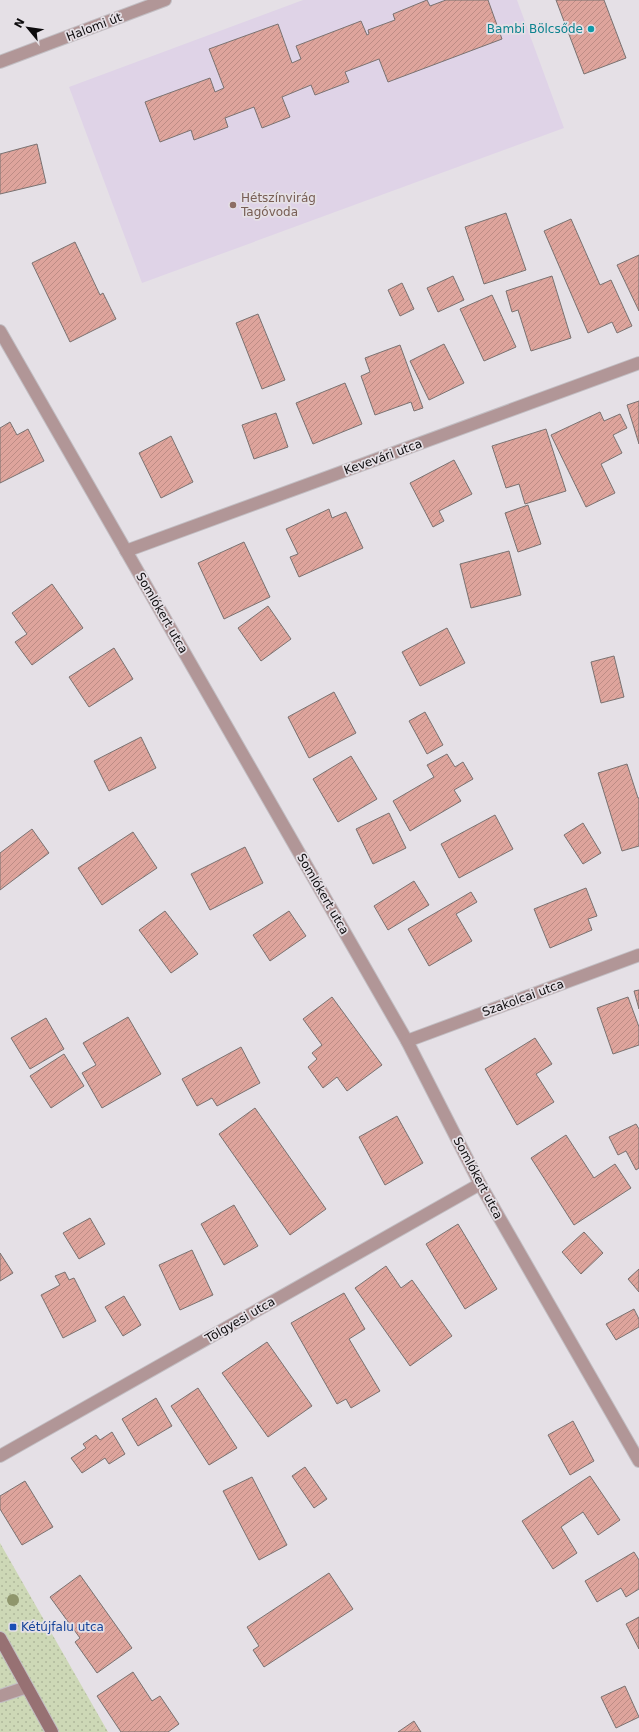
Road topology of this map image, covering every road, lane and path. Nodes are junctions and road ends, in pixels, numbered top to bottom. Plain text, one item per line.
1 (165, 0) edge
2 (0, 62) edge
3 (0, 331) edge
4 (639, 363) edge
5 (126, 551) junction
6 (639, 955) edge
7 (407, 1041) junction
8 (480, 1184) junction
9 (0, 1456) edge
10 (639, 1461) edge
11 (0, 1638) edge
12 (27, 1687) junction
13 (0, 1696) edge
14 (52, 1732) edge

1 - 2 street, Halomi út
3 - 5 street, Somlókert utca
4 - 5 street, Kevevári utca
5 - 7 street, Somlókert utca
6 - 7 street, Szakolcai utca
7 - 8 street, Somlókert utca
8 - 9 street, Tölgyesi utca
8 - 10 street, Somlókert utca
11 - 12 street
12 - 13 street
12 - 14 street

